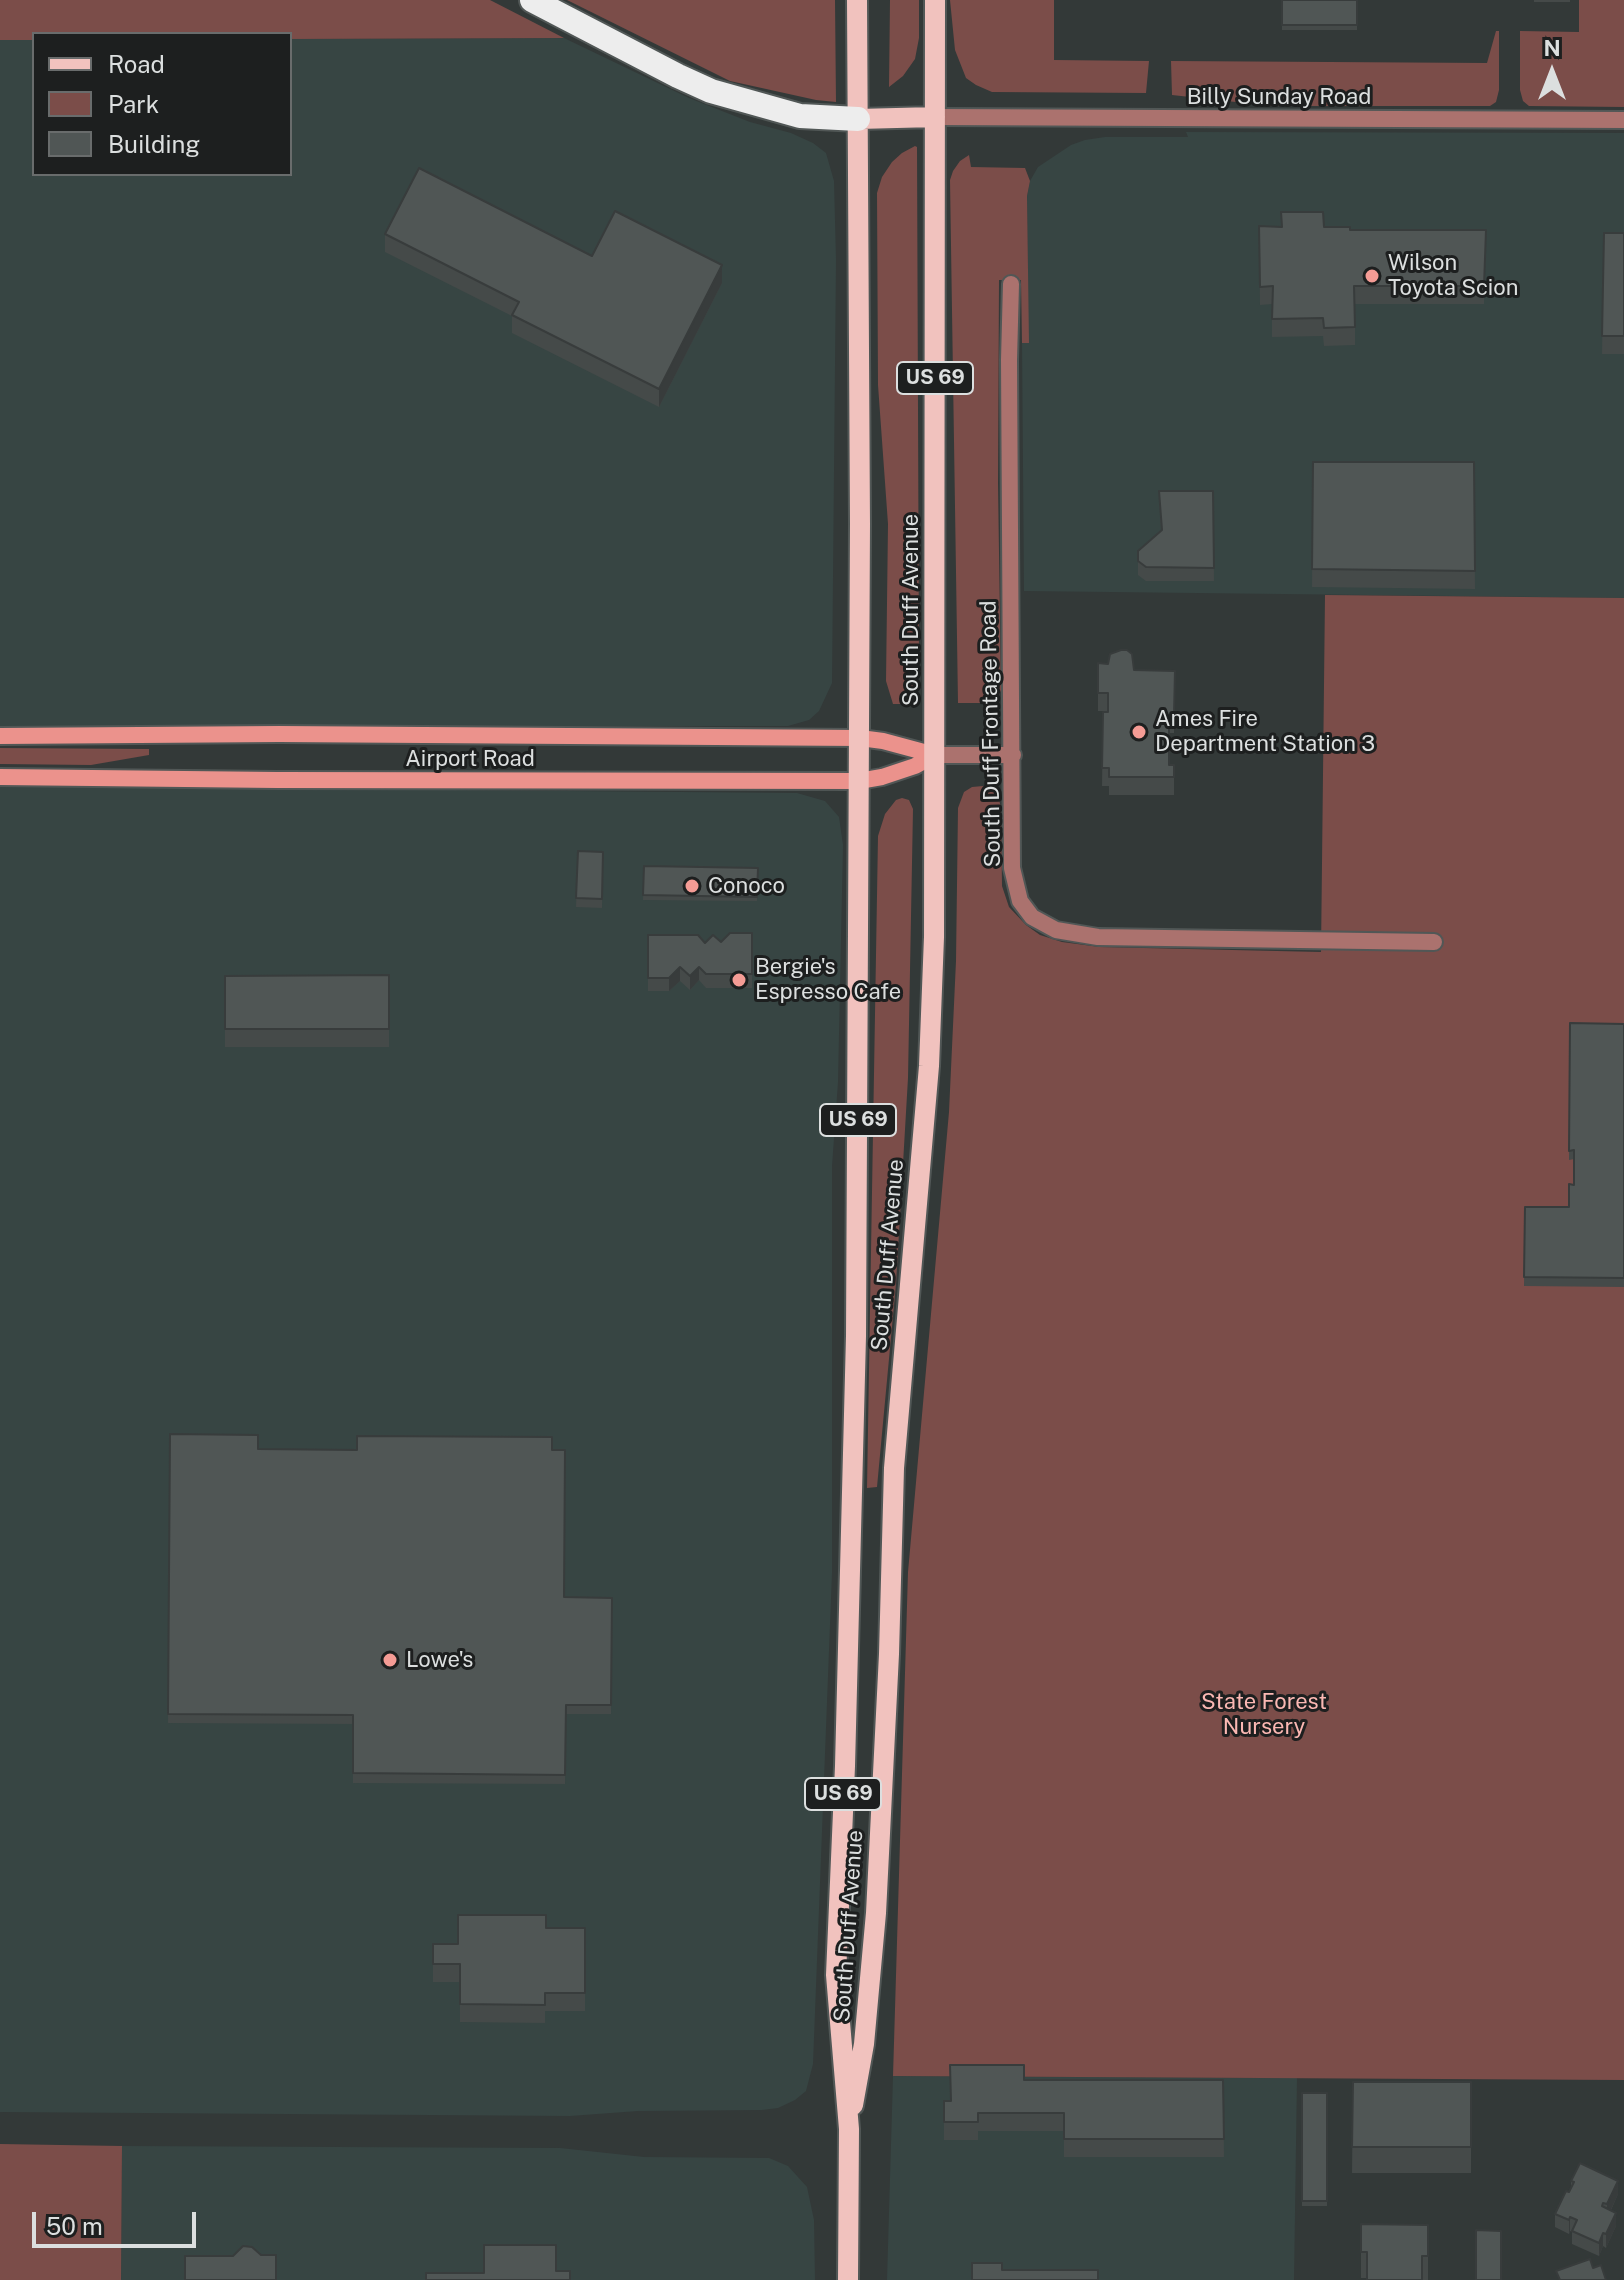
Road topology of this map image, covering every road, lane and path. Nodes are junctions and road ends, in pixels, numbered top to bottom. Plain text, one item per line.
1 (532, 0) edge
2 (857, 0) edge
3 (935, 0) edge
4 (935, 117) junction
5 (858, 119) junction
6 (1624, 120) edge
7 (1011, 284) dead end
8 (0, 736) edge
9 (860, 738) junction
10 (935, 755) junction
11 (1013, 755) junction
12 (0, 777) edge
13 (859, 781) junction
14 (1434, 942) dead end
15 (849, 2129) junction
16 (848, 2280) edge

1 - 5 highway
2 - 5 main road, South Duff Avenue / US 69
3 - 4 main road, South Duff Avenue / US 69
4 - 5 main road
4 - 6 street, Billy Sunday Road
4 - 10 main road, South Duff Avenue / US 69
5 - 9 main road, South Duff Avenue / US 69
7 - 11 street, South Duff Frontage Road
8 - 9 main road, Airport Road
9 - 10 main road, Airport Road
9 - 13 main road, South Duff Avenue / US 69
10 - 11 street, Airport Road
10 - 13 main road, Airport Road
10 - 15 main road, South Duff Avenue / US 69
11 - 14 street, South Duff Frontage Road
12 - 13 main road, Airport Road
13 - 15 main road, South Duff Avenue / US 69
15 - 16 main road, South Duff Avenue / US 69

